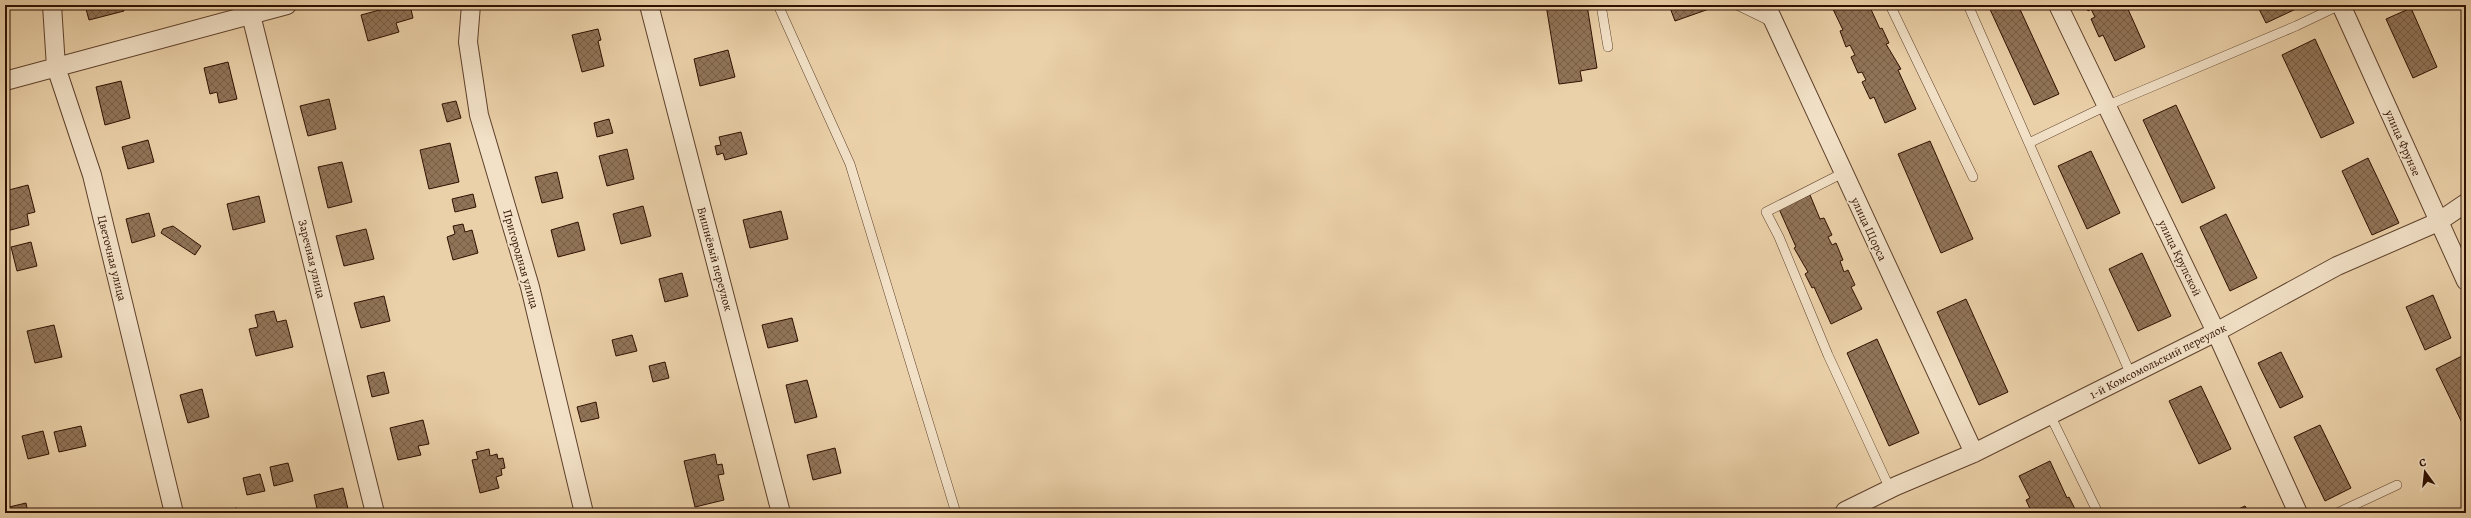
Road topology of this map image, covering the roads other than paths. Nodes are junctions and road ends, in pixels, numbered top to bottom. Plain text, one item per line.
1 (52, 5) edge
2 (287, 5) edge
3 (471, 5) edge
4 (649, 5) edge
5 (778, 5) edge
6 (1601, 5) edge
7 (1737, 5) edge
8 (1766, 5) edge
9 (1890, 5) edge
10 (1968, 5) edge
11 (2058, 5) edge
12 (2340, 5) edge
13 (252, 10) edge
14 (1774, 23) junction
15 (1608, 47) dead end
16 (56, 67) junction
17 (5, 81) edge
18 (2106, 106) junction
19 (2029, 143) junction
20 (1843, 173) junction
21 (1973, 176) dead end
22 (2466, 203) edge
23 (2438, 222) junction
24 (2466, 281) edge
25 (2216, 332) junction
26 (2131, 375) junction
27 (2050, 415) junction
28 (1974, 453) junction
29 (2397, 485) dead end
30 (1890, 489) junction
31 (1845, 510) dead end
32 (174, 513) edge
33 (375, 513) edge
34 (584, 513) edge
35 (781, 513) edge
36 (956, 513) edge
37 (2098, 513) edge
38 (2298, 513) edge
39 (2337, 513) edge

1 - 16 street, Цветочная улица
2 - 13 street
3 - 34 street, Пригородная улица
4 - 35 street, Вишнёвый переулок
5 - 36 lane
6 - 15 lane
7 - 14 lane
8 - 14 street, улица Щорса
9 - 21 lane
10 - 19 lane
11 - 18 street, улица Крупской
12 - 18 lane
12 - 23 street, улица Фрунзе
13 - 16 street
13 - 33 street, Заречная улица
14 - 20 street, улица Щорса
16 - 17 street
16 - 32 street, Цветочная улица
18 - 19 lane
18 - 25 street, улица Крупской
19 - 26 lane
20 - 28 street, улица Щорса
20 - 30 lane
22 - 23 street, 1-й Комсомольский переулок
23 - 24 street, улица Фрунзе
23 - 25 street, 1-й Комсомольский переулок
25 - 26 street, 1-й Комсомольский переулок
25 - 38 street, улица Крупской
26 - 27 street, 1-й Комсомольский переулок
27 - 28 street, 1-й Комсомольский переулок
27 - 37 lane
28 - 30 street, 1-й Комсомольский переулок
29 - 39 lane
30 - 31 street, 1-й Комсомольский переулок

